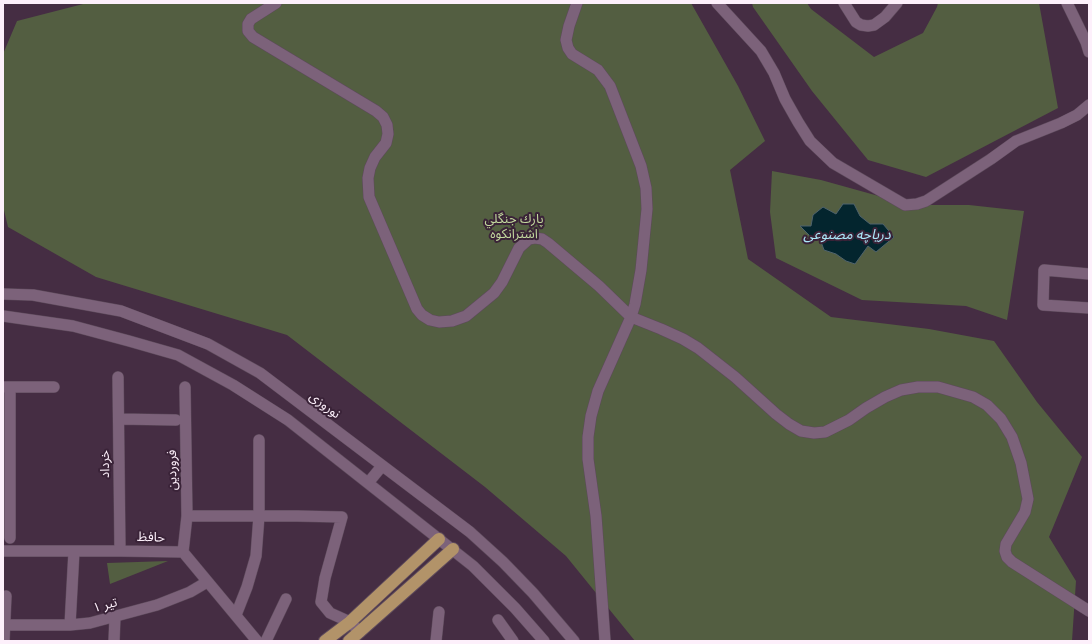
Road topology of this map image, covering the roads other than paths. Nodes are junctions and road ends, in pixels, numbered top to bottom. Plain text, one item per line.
1 (276, 3) edge
2 (577, 3) edge
3 (717, 3) edge
4 (844, 3) edge
5 (897, 3) edge
6 (1067, 3) edge
7 (1089, 52) edge
8 (1089, 105) edge
9 (1089, 274) edge
10 (3, 294) edge
11 (1089, 308) edge
12 (3, 316) edge
13 (631, 317) junction
14 (118, 377) dead end
15 (54, 386) dead end
16 (7, 387) edge
17 (185, 387) dead end
18 (118, 419) junction
19 (176, 420) dead end
20 (259, 440) dead end
21 (382, 466) junction
22 (368, 483) junction
23 (187, 516) junction
24 (259, 516) junction
25 (10, 538) dead end
26 (439, 539) junction
27 (453, 550) junction
28 (3, 551) edge
29 (74, 551) junction
30 (120, 551) junction
31 (183, 552) junction
32 (208, 582) junction
33 (6, 596) dead end
34 (286, 599) dead end
35 (1089, 611) edge
36 (439, 612) dead end
37 (236, 615) junction
38 (115, 617) junction
39 (498, 620) dead end
40 (350, 622) junction
41 (4, 625) edge
42 (70, 625) junction
43 (360, 632) junction
44 (4, 641) edge
45 (114, 641) edge
46 (257, 641) edge
47 (266, 641) edge
48 (325, 641) edge
49 (349, 641) edge
50 (436, 641) edge
51 (513, 641) edge
52 (544, 641) edge
53 (574, 641) edge
54 (605, 641) edge

1 - 13 street
2 - 13 street
3 - 8 street
4 - 5 street
6 - 7 street
9 - 11 street
10 - 21 street, نوروزی
12 - 22 street
13 - 35 street
13 - 54 street
14 - 18 street, خرداد
15 - 16 street
16 - 25 street
17 - 23 street, فروردین
18 - 19 street
18 - 30 street, خرداد
20 - 24 street
21 - 22 street
21 - 53 street, نوروزی
22 - 26 street
23 - 24 street
23 - 31 street, فروردین
24 - 37 street
24 - 40 street
26 - 27 street
26 - 40 main road
27 - 43 main road
27 - 52 street
28 - 29 street, حافظ
29 - 30 street, حافظ
29 - 42 street
30 - 31 street, حافظ
31 - 32 street
32 - 37 street
32 - 38 street, تیر ۱
33 - 41 street
34 - 47 street
36 - 50 street
37 - 46 street
38 - 42 street, تیر ۱
38 - 45 street
39 - 51 street
40 - 43 street
40 - 48 main road
41 - 42 street, تیر ۱
41 - 44 street
43 - 49 main road

